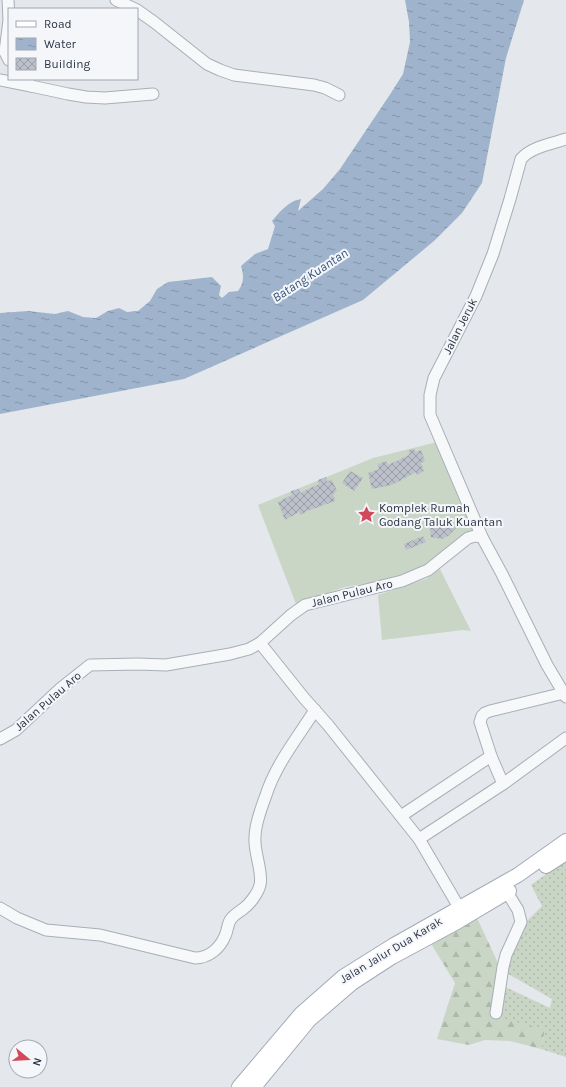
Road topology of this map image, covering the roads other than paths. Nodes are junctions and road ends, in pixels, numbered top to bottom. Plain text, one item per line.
1 (116, 0) edge
2 (132, 8) edge
3 (138, 11) edge
4 (8, 28) edge
5 (8, 58) edge
6 (0, 80) edge
7 (29, 82) edge
8 (153, 94) dead end
9 (339, 95) dead end
10 (566, 139) edge
11 (482, 537) junction
12 (260, 643) junction
13 (565, 695) edge
14 (315, 710) junction
15 (566, 738) edge
16 (0, 739) edge
17 (491, 756) junction
18 (503, 784) junction
19 (401, 816) junction
20 (419, 839) junction
21 (566, 841) edge
22 (566, 853) edge
23 (507, 892) junction
24 (0, 908) edge
25 (460, 909) junction
26 (496, 1013) dead end
27 (239, 1087) edge
28 (254, 1087) edge

1 - 2 street
3 - 9 street
4 - 5 street
6 - 7 street
7 - 8 street
10 - 11 street, Jalan Jeruk
11 - 12 street, Jalan Pulau Aro
11 - 13 street
12 - 14 street
12 - 16 street, Jalan Pulau Aro
13 - 17 street
14 - 19 street
14 - 24 street
15 - 18 street
17 - 18 street
17 - 19 street
18 - 20 street
19 - 20 street
20 - 25 street
21 - 25 main road, Jalan Jalur Dua Karak
22 - 23 main road, Jalan Jalur Dua Karak
23 - 26 street
23 - 28 main road, Jalan Jalur Dua Karak
25 - 27 main road, Jalan Jalur Dua Karak

